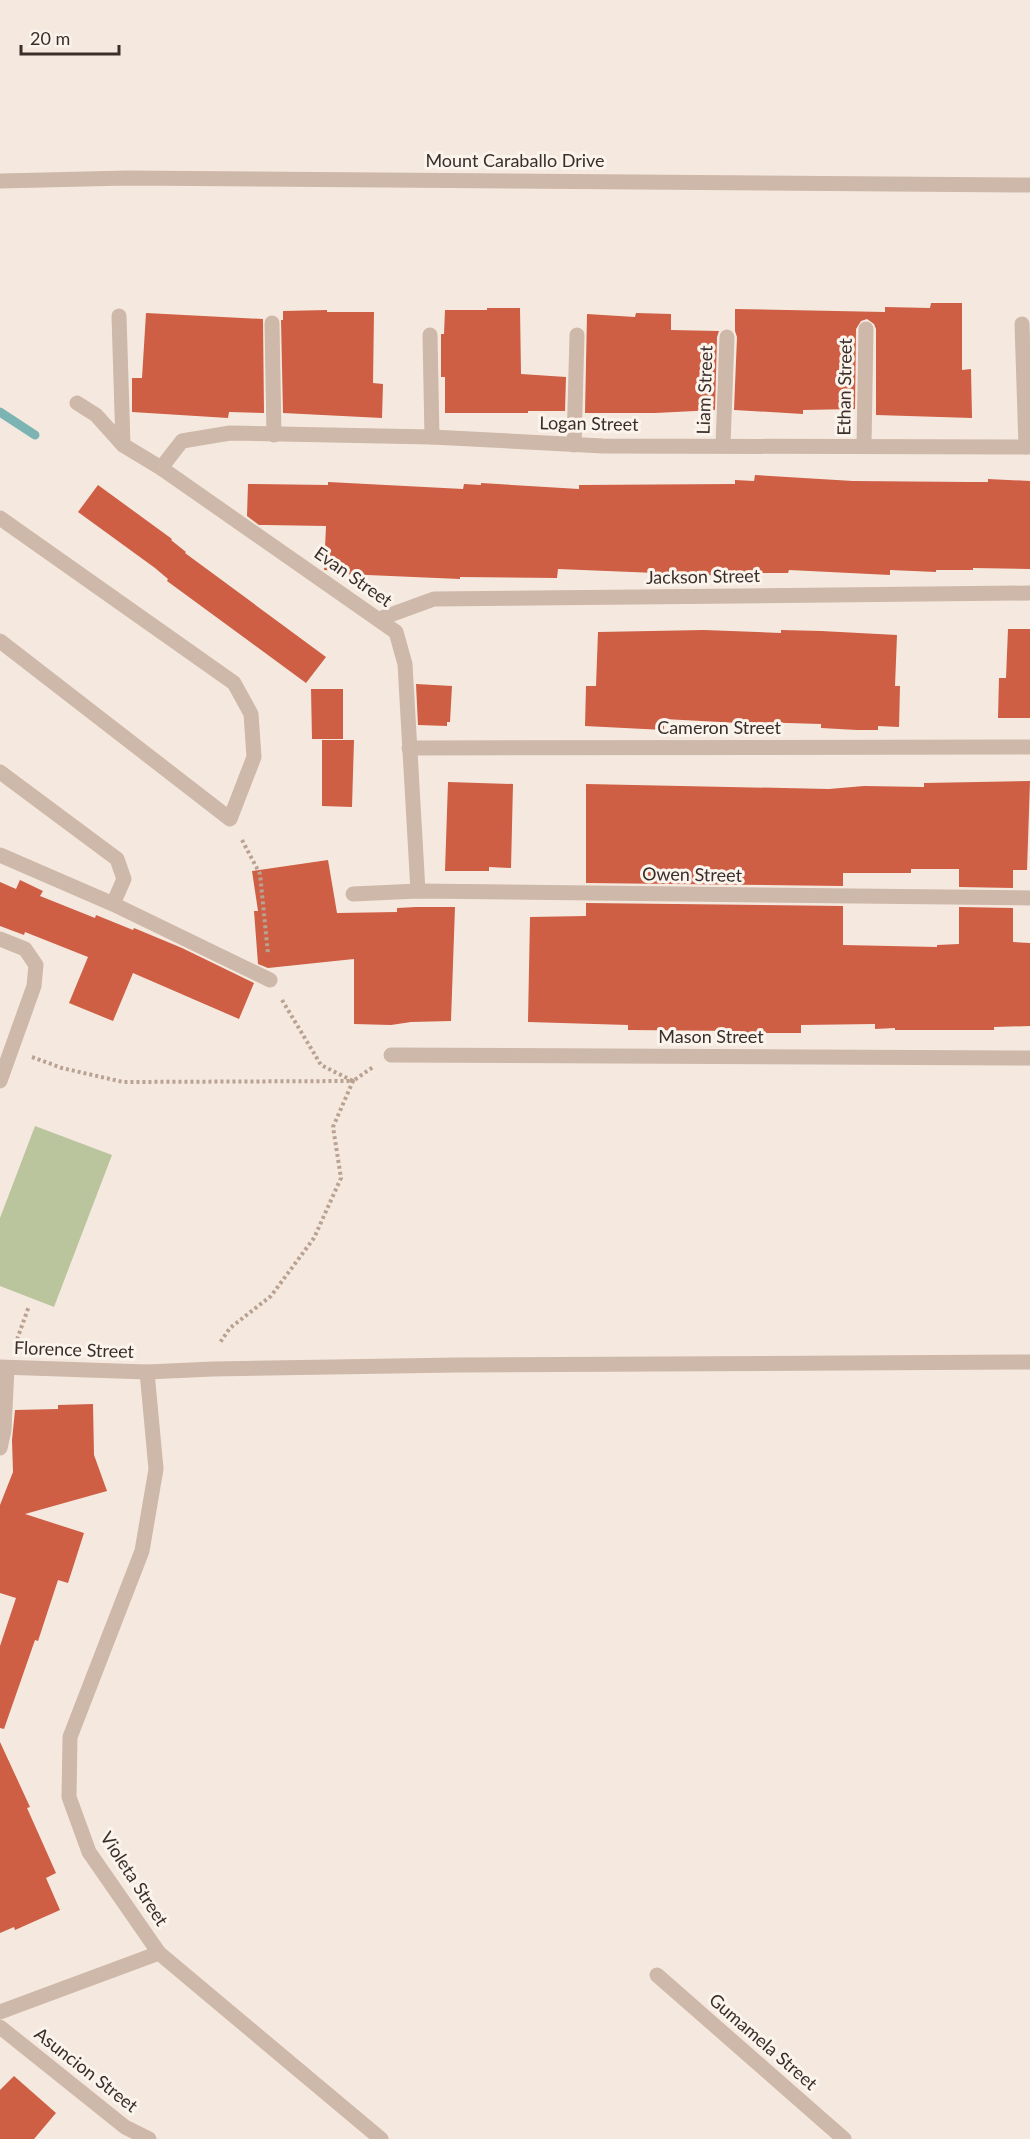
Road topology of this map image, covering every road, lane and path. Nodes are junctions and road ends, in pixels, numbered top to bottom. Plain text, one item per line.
1 (0, 181) edge
2 (1030, 185) edge
3 (119, 316) dead end
4 (272, 323) dead end
5 (1022, 324) dead end
6 (866, 329) dead end
7 (430, 335) dead end
8 (577, 335) dead end
9 (727, 337) dead end
10 (77, 403) dead end
11 (274, 435) junction
12 (432, 437) junction
13 (123, 445) junction
14 (574, 445) junction
15 (723, 445) junction
16 (864, 445) junction
17 (1028, 447) edge
18 (161, 468) junction
19 (0, 518) edge
20 (1030, 593) edge
21 (379, 619) junction
22 (0, 641) edge
23 (1030, 747) edge
24 (409, 748) junction
25 (0, 772) edge
26 (230, 819) junction
27 (0, 855) edge
28 (418, 891) junction
29 (353, 894) dead end
30 (1030, 898) edge
31 (113, 904) junction
32 (0, 939) edge
33 (270, 980) junction
34 (12, 1050) junction
35 (391, 1055) joint
36 (1030, 1058) edge
37 (0, 1081) edge
38 (353, 1081) junction
39 (29, 1306) dead end
40 (1030, 1362) edge
41 (4, 1367) edge
42 (213, 1369) junction
43 (147, 1372) junction
44 (0, 1448) edge
45 (159, 1953) junction
46 (657, 1975) dead end
47 (0, 2012) edge
48 (0, 2026) edge
49 (150, 2139) edge
50 (381, 2139) edge
51 (844, 2139) edge

1 - 2 street, Mount Caraballo Drive
3 - 13 street
4 - 11 street
5 - 17 street
6 - 16 street, Ethan Street
7 - 12 street
8 - 14 street
9 - 15 street, Liam Street
10 - 13 street, Evan Street
11 - 12 street, Logan Street
11 - 18 street, Logan Street
12 - 14 street, Logan Street
13 - 18 street, Evan Street
14 - 15 street, Logan Street
15 - 16 street, Logan Street
16 - 17 street, Logan Street
18 - 21 street, Evan Street
19 - 26 street
20 - 21 street, Jackson Street
21 - 24 street, Evan Street
22 - 26 street
23 - 24 street, Cameron Street
24 - 28 street, Evan Street
25 - 31 street
26 - 33 path
27 - 31 street
28 - 29 street, Owen Street
28 - 30 street, Owen Street
31 - 33 street
32 - 34 street
33 - 38 path
34 - 37 street
34 - 38 path
35 - 36 street, Mason Street
35 - 38 path
38 - 42 path
39 - 41 path
40 - 42 street, Florence Street
41 - 43 street, Florence Street
41 - 44 street
42 - 43 street, Florence Street
43 - 45 street, Violeta Street
45 - 47 street
45 - 50 street, Violeta Street
46 - 51 street, Gumamela Street
48 - 49 street, Asuncion Street

